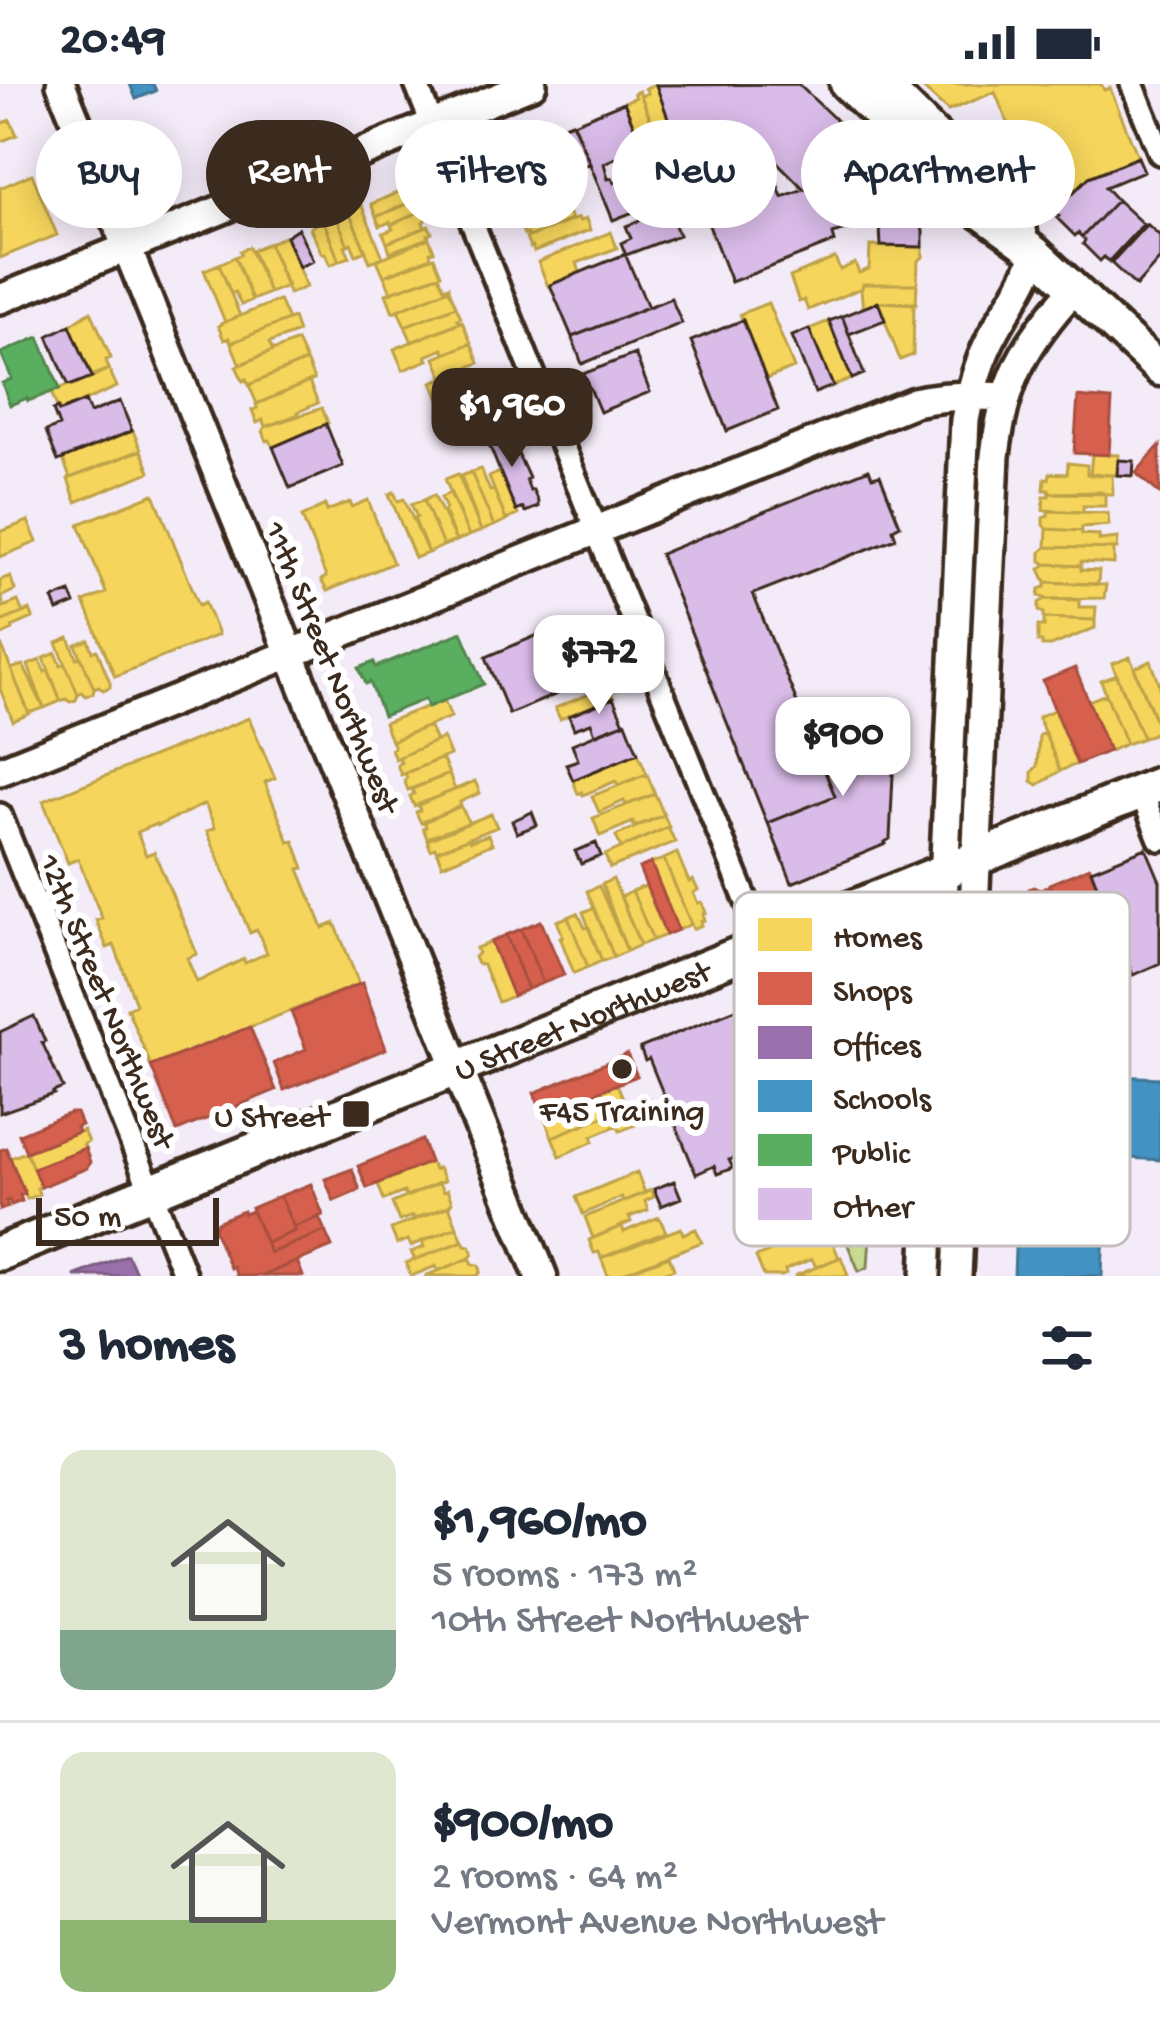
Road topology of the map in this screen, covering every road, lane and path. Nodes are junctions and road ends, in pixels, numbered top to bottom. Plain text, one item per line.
1 (61, 84) edge
2 (416, 84) edge
3 (532, 84) edge
4 (846, 84) edge
5 (883, 84) edge
6 (1132, 84) edge
7 (431, 120) edge
8 (443, 120) edge
9 (395, 139) edge
10 (1160, 153) edge
11 (475, 228) edge
12 (127, 247) junction
13 (1035, 252) junction
14 (1075, 288) junction
15 (0, 299) edge
16 (1160, 370) edge
17 (969, 395) junction
18 (1005, 398) junction
19 (597, 529) junction
20 (291, 653) junction
21 (0, 771) edge
22 (1150, 788) edge
23 (0, 815) edge
24 (1160, 839) edge
25 (960, 864) junction
26 (743, 892) edge
27 (891, 892) edge
28 (957, 892) edge
29 (960, 892) edge
30 (734, 956) edge
31 (457, 1068) junction
32 (152, 1192) junction
33 (927, 1246) edge
34 (958, 1246) edge
35 (0, 1253) edge
36 (185, 1276) edge
37 (541, 1276) edge
38 (926, 1276) edge
39 (957, 1276) edge

1 - 12 street, 11th Street Northwest
2 - 7 street
3 - 8 street
4 - 13 main road
5 - 13 main road
6 - 10 street
9 - 12 street
11 - 19 street
12 - 15 street
12 - 20 street, 11th Street Northwest
13 - 14 main road
13 - 17 street
14 - 16 main road
14 - 18 street
17 - 18 street
17 - 19 street
17 - 25 street
18 - 25 street
19 - 20 street
19 - 26 street
20 - 21 street
20 - 31 street, 11th Street Northwest
22 - 24 street
22 - 25 main road, U Street Northwest
23 - 32 street, 12th Street Northwest
25 - 27 main road, U Street Northwest
25 - 28 street
25 - 29 street
30 - 31 main road, U Street Northwest
31 - 32 main road, U Street Northwest
31 - 37 main road, 11th Street Northwest
32 - 35 main road, U Street Northwest
32 - 36 street, 12th Street Northwest
33 - 38 street
34 - 39 street

